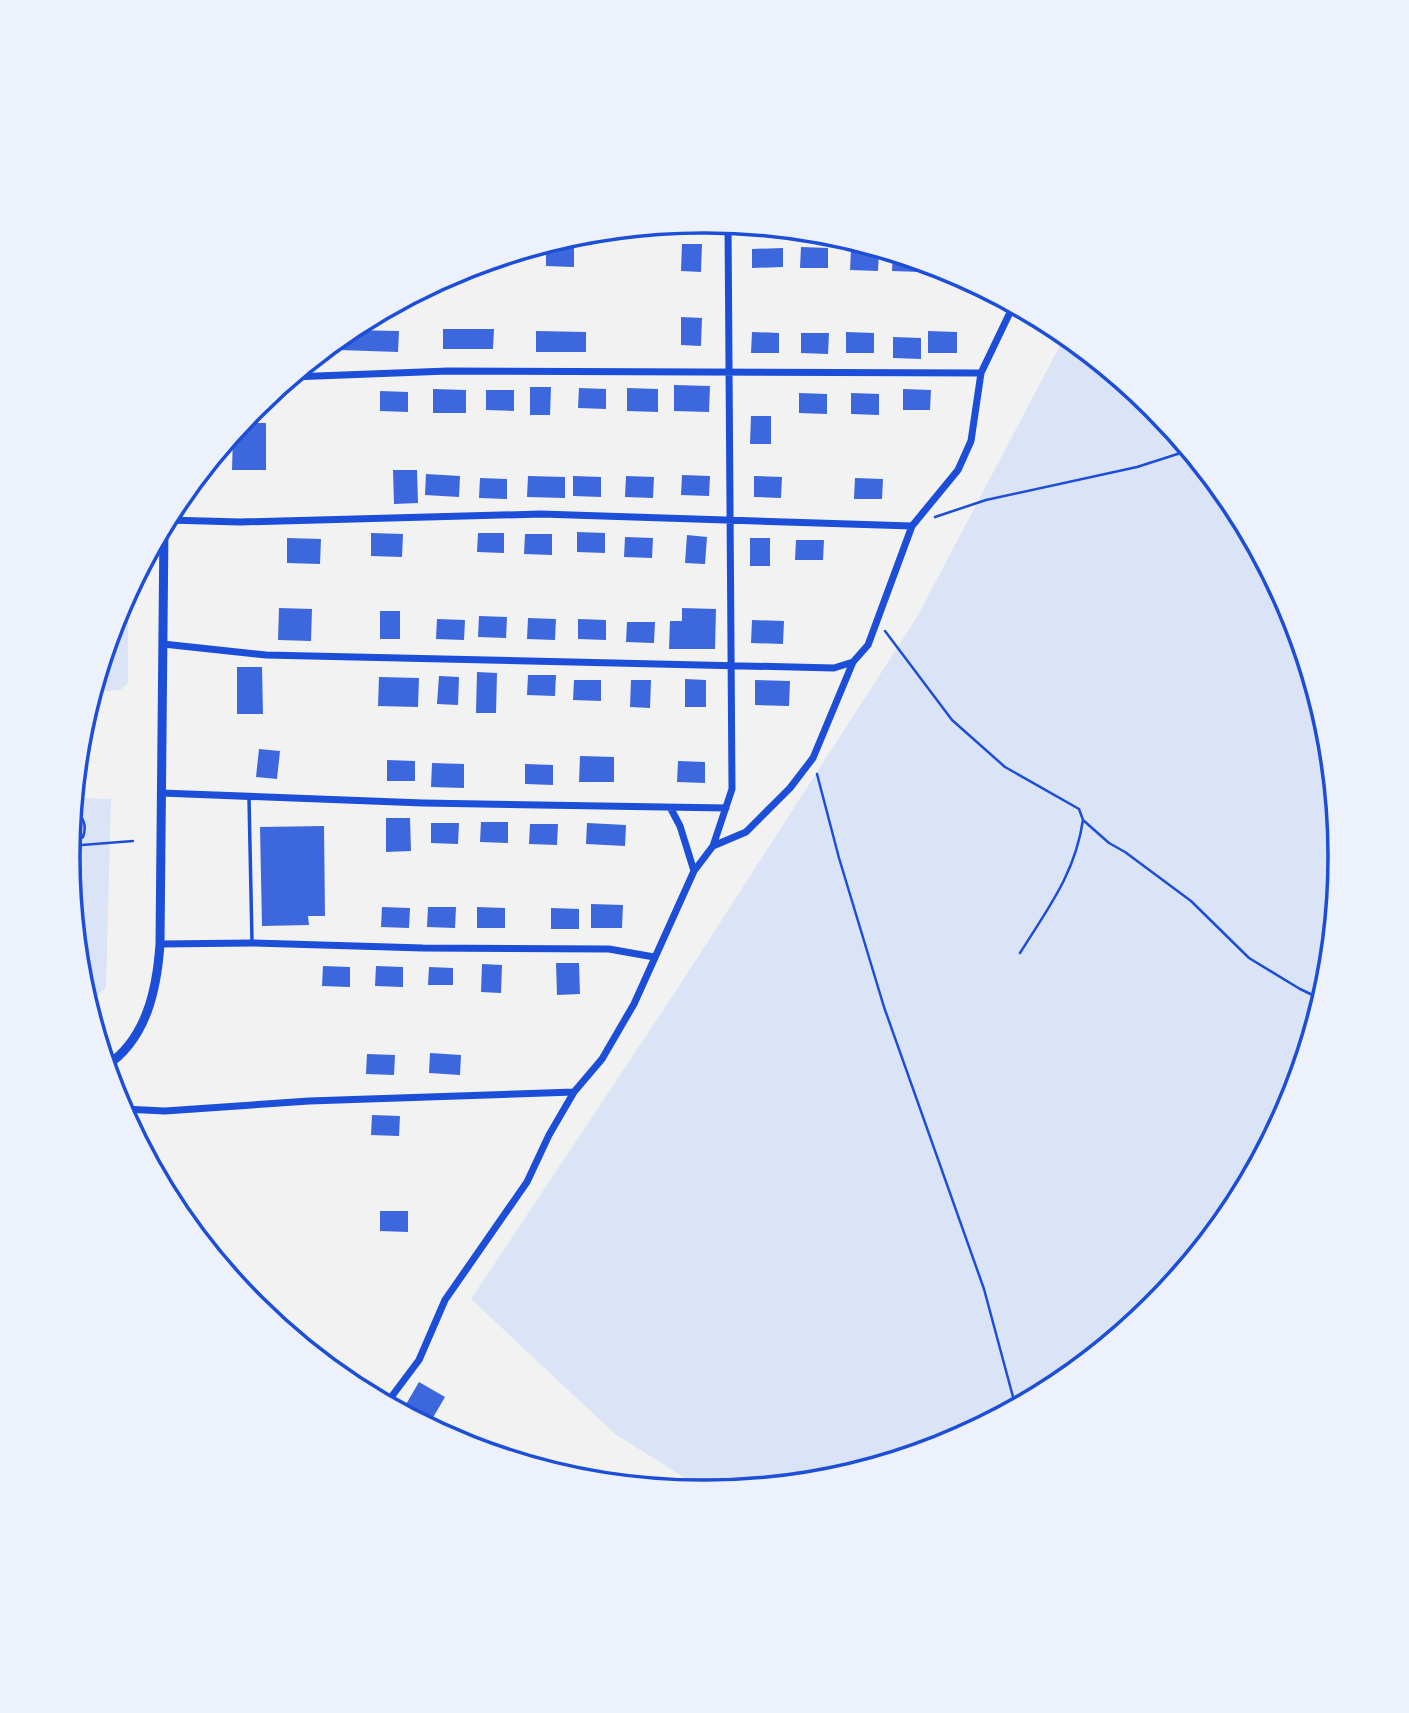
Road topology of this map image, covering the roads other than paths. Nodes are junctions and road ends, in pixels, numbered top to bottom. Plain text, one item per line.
1 (728, 234) edge
2 (1010, 313) edge
3 (730, 372) junction
4 (981, 373) junction
5 (306, 376) edge
6 (730, 519) junction
7 (179, 520) edge
8 (912, 526) junction
9 (162, 548) edge
10 (163, 644) junction
11 (853, 662) junction
12 (732, 664) junction
13 (161, 793) junction
14 (248, 796) junction
15 (671, 808) junction
16 (726, 808) junction
17 (713, 846) junction
18 (694, 871) junction
19 (252, 943) junction
20 (160, 944) junction
21 (653, 957) junction
22 (114, 1057) edge
23 (574, 1091) junction
24 (135, 1110) edge
25 (391, 1397) edge

1 - 3 street
2 - 4 street
3 - 4 street
3 - 5 street
3 - 6 street
4 - 8 street
6 - 7 street
6 - 8 street
6 - 12 street
8 - 11 street
9 - 10 street
10 - 12 street
10 - 13 street
11 - 12 street
11 - 17 street
12 - 16 street
13 - 14 street
13 - 20 street
14 - 15 street
14 - 19 lane
15 - 16 street
15 - 18 street
16 - 17 street
17 - 18 street
18 - 21 street
19 - 20 street
19 - 21 street
20 - 22 street
21 - 23 street
23 - 24 street
23 - 25 street

